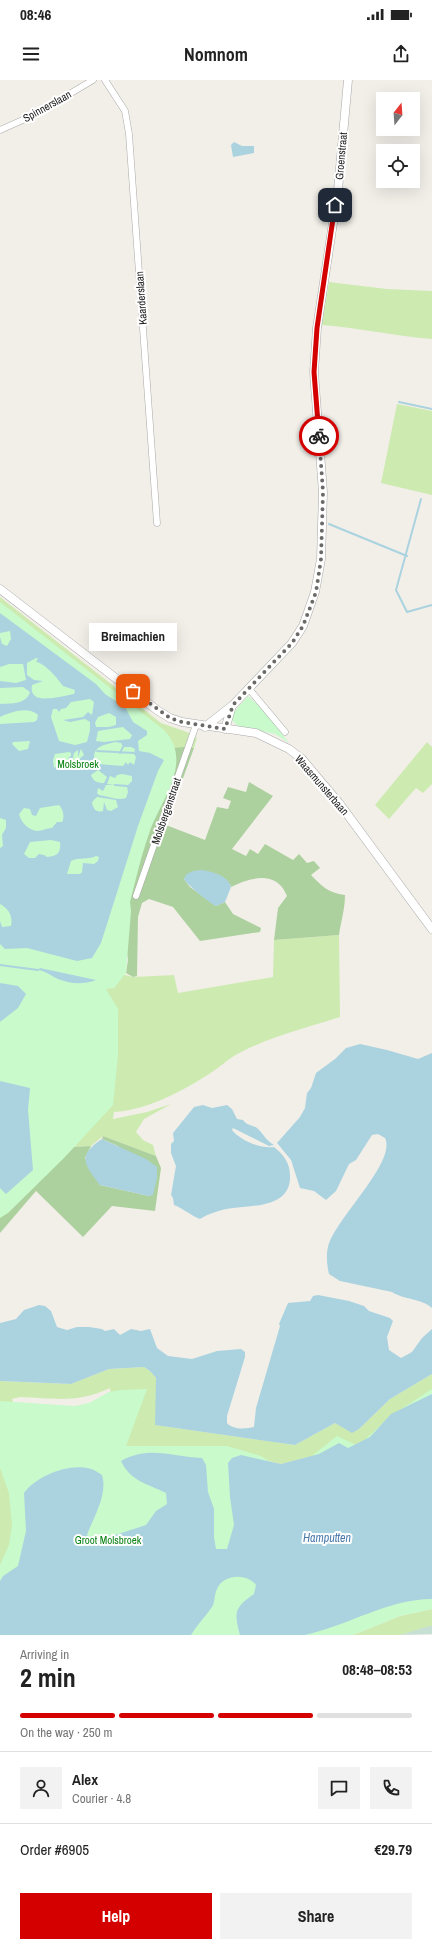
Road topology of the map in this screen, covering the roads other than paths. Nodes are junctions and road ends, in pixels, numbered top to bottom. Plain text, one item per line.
1 (93, 80) edge
2 (105, 80) edge
3 (348, 80) edge
4 (0, 130) edge
5 (157, 523) dead end
6 (0, 589) edge
7 (249, 689) junction
8 (233, 705) junction
9 (200, 726) junction
10 (225, 729) junction
11 (285, 732) dead end
12 (136, 896) dead end
13 (432, 929) edge

1 - 4 street, Spinnerslaan
2 - 5 street, Kaarderslaan
3 - 7 street, Groenstraat
6 - 9 street, Waasmunsterbaan
7 - 8 street, Groenstraat
7 - 11 street
8 - 9 street, Groenstraat
8 - 10 street, Groenstraat
9 - 10 street, Waasmunsterbaan
9 - 12 street, Molsbergenstraat
10 - 13 street, Waasmunsterbaan

